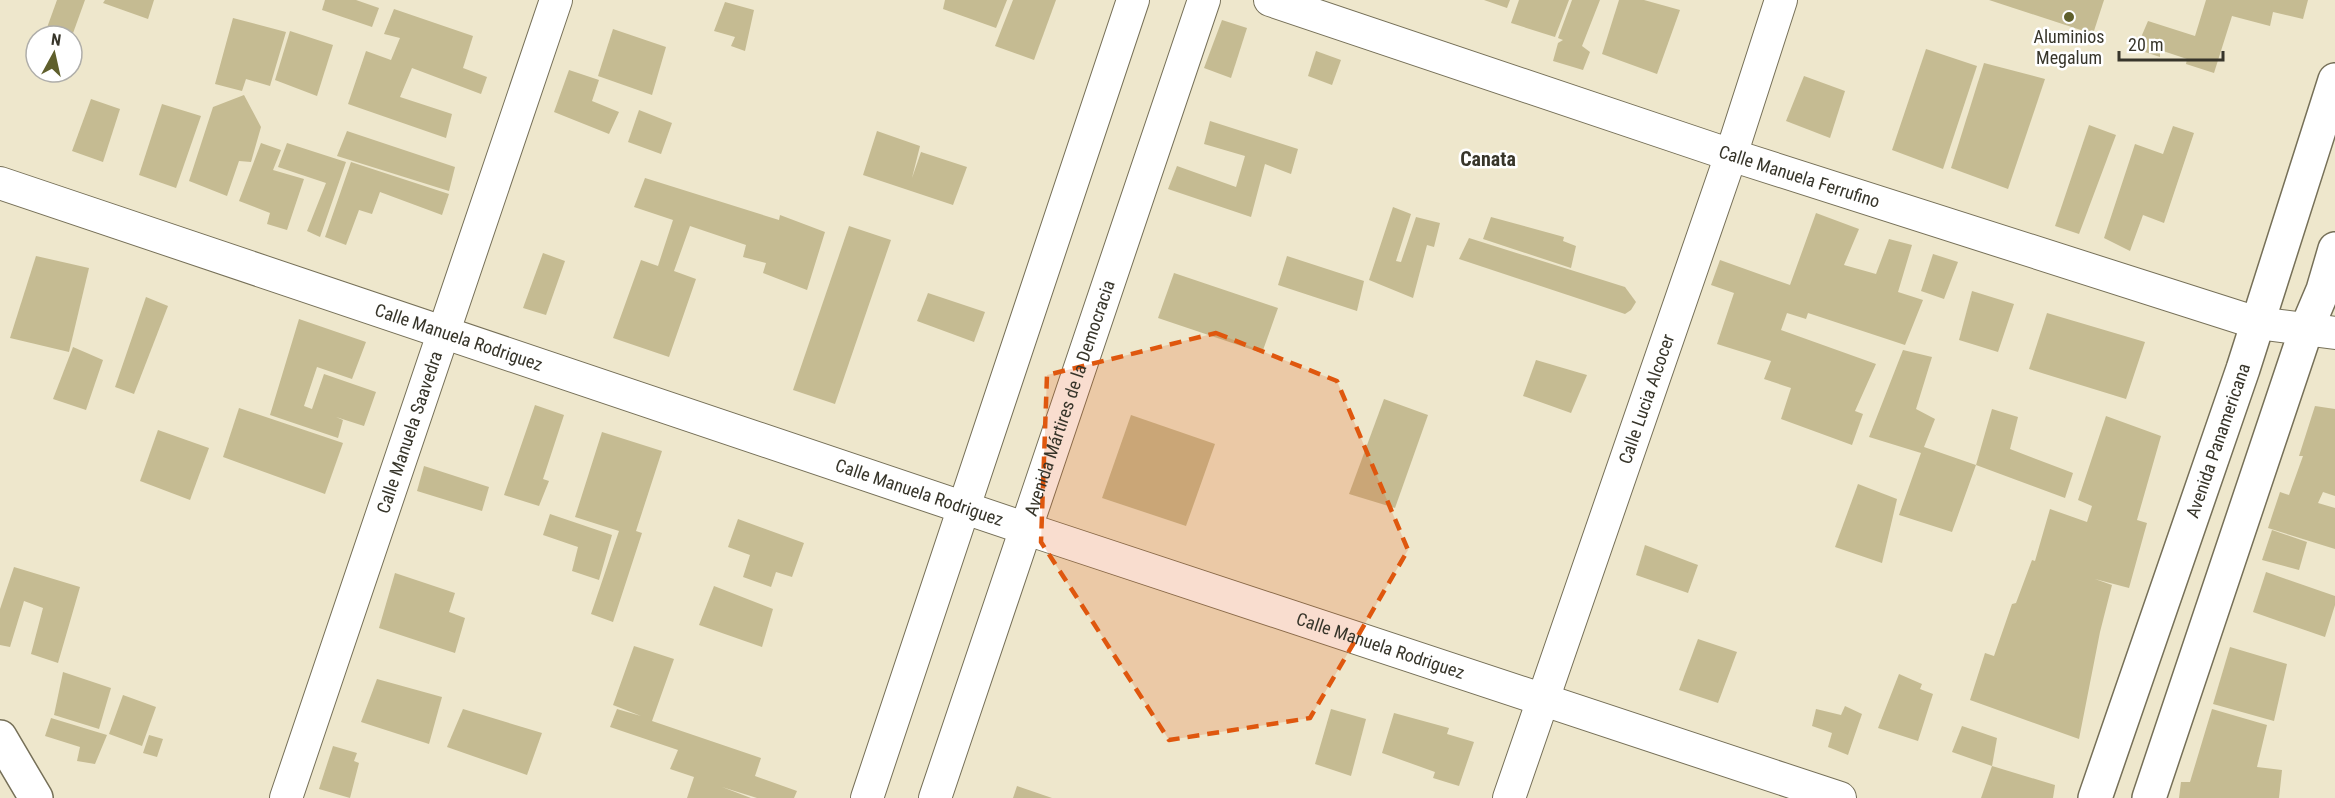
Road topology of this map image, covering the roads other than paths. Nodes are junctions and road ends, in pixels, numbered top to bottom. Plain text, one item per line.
1 (556, 0) edge
2 (1133, 0) edge
3 (1204, 0) edge
4 (1270, 0) edge
5 (1781, 0) edge
6 (2335, 80) edge
7 (1731, 154) junction
8 (0, 183) edge
9 (2335, 249) edge
10 (2257, 323) junction
11 (442, 332) junction
12 (2320, 332) edge
13 (964, 507) junction
14 (1025, 528) junction
15 (1542, 700) junction
16 (0, 737) edge
17 (36, 798) edge
18 (286, 798) edge
19 (867, 798) edge
20 (935, 798) edge
21 (1509, 798) edge
22 (1840, 798) edge
23 (2095, 798) edge
24 (2149, 798) edge

1 - 11 street, Calle Manuela Saavedra
2 - 13 street
3 - 14 street, Avenida Mártires de la Democracia
4 - 7 street, Calle Manuela Ferrufino
5 - 7 street, Calle Lucia Alcocer
6 - 10 main road, Avenida Panamericana
7 - 10 street, Calle Manuela Ferrufino
7 - 15 street, Calle Lucia Alcocer
8 - 11 street, Calle Manuela Rodriguez
9 - 12 main road
10 - 12 street, Calle Manuela Ferrufino
10 - 23 main road, Avenida Panamericana
11 - 13 street, Calle Manuela Rodriguez
11 - 18 street, Calle Manuela Saavedra
12 - 24 main road
13 - 14 street, Calle Manuela Rodriguez
13 - 19 street
14 - 15 street, Calle Manuela Rodriguez
14 - 20 street, Avenida Mártires de la Democracia
15 - 21 street, Calle Lucia Alcocer
15 - 22 street, Calle Manuela Rodriguez
16 - 17 main road

